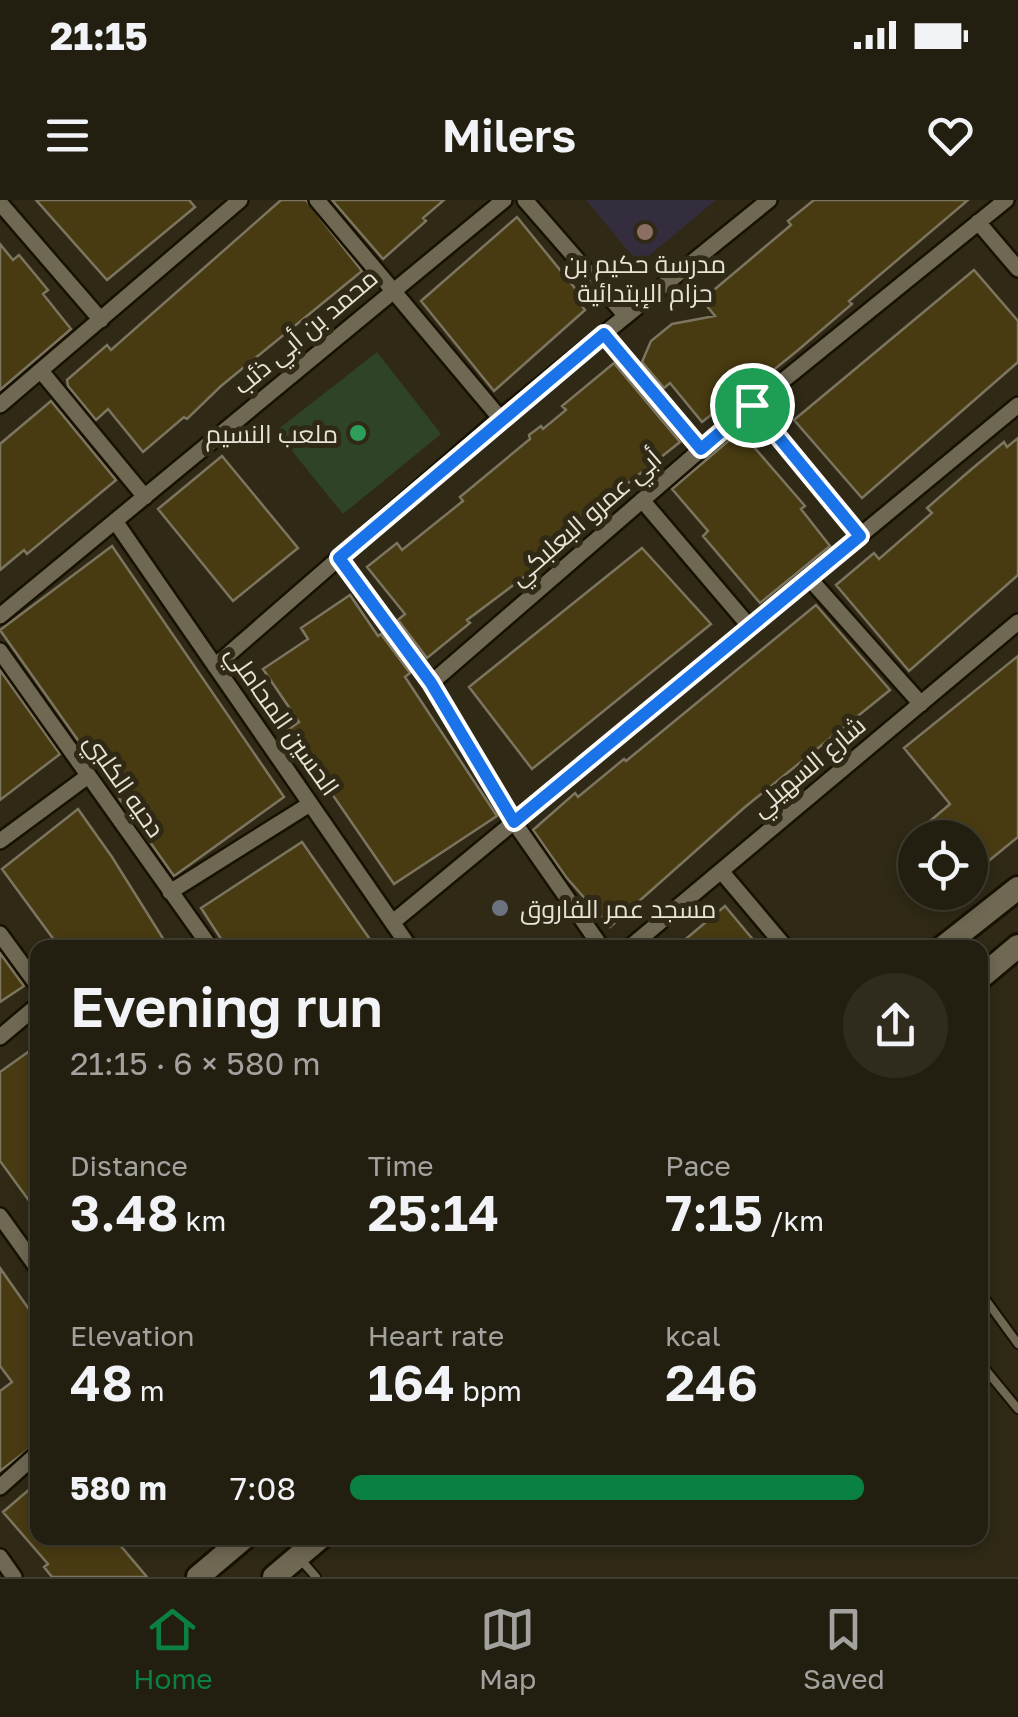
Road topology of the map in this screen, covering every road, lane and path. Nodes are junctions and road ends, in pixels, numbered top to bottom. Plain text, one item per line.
1 (240, 200) edge
2 (317, 200) edge
3 (504, 200) edge
4 (525, 200) edge
5 (769, 200) edge
6 (1006, 200) edge
7 (0, 203) edge
8 (978, 222) junction
9 (1018, 268) edge
10 (394, 291) junction
11 (626, 316) junction
12 (101, 320) junction
13 (604, 334) junction
14 (41, 371) junction
15 (0, 405) edge
16 (752, 405) junction
17 (1018, 405) edge
18 (500, 418) junction
19 (701, 449) junction
20 (145, 496) junction
21 (642, 500) junction
22 (115, 521) junction
23 (860, 536) junction
24 (339, 558) junction
25 (809, 578) junction
26 (0, 616) edge
27 (1018, 622) edge
28 (750, 627) junction
29 (0, 651) edge
30 (215, 666) junction
31 (431, 683) junction
32 (921, 704) junction
33 (88, 776) junction
34 (310, 804) junction
35 (514, 822) junction
36 (0, 841) edge
37 (721, 871) junction
38 (1018, 888) edge
39 (170, 892) junction
40 (393, 922) junction
41 (0, 934) edge
42 (204, 940) edge
43 (405, 940) edge
44 (596, 940) edge
45 (639, 940) edge
46 (779, 940) edge
47 (952, 940) edge
48 (1016, 949) edge
49 (988, 972) edge
50 (30, 975) edge
51 (30, 1013) edge
52 (0, 1037) edge
53 (0, 1216) edge
54 (7, 1240) edge
55 (30, 1262) edge
56 (989, 1304) edge
57 (1018, 1344) edge
58 (988, 1372) edge
59 (1018, 1409) edge
60 (30, 1461) edge
61 (0, 1487) edge
62 (236, 1545) edge
63 (311, 1545) edge
64 (298, 1556) junction
65 (0, 1557) edge
66 (14, 1577) edge
67 (198, 1577) edge
68 (274, 1577) edge
69 (316, 1577) edge

1 - 12 street
2 - 10 street
3 - 10 street, محمد بن أبي ذئب
4 - 11 street
5 - 11 street
6 - 8 street, أبي عمرو البعلبكي
7 - 12 street
8 - 9 street
8 - 16 street, أبي عمرو البعلبكي
10 - 18 street
10 - 20 street, محمد بن أبي ذئب
11 - 13 street
12 - 14 street
13 - 18 street
13 - 19 street
14 - 15 street
14 - 20 street
16 - 19 street, أبي عمرو البعلبكي
16 - 23 street
17 - 23 street
18 - 24 street
19 - 21 street, أبي عمرو البعلبكي
20 - 22 street, محمد بن أبي ذئب
21 - 28 street
21 - 31 street, أبي عمرو البعلبكي
22 - 26 street, محمد بن أبي ذئب
22 - 30 street, الحسين المحاملي
23 - 25 street
24 - 30 street
24 - 31 street
25 - 28 street
25 - 32 street
27 - 32 street, شارع السهيلي
28 - 35 street
29 - 33 street, دحيه الكلبي
30 - 34 street, الحسين المحاملي
31 - 35 street
32 - 37 street, شارع السهيلي
33 - 36 street
33 - 39 street, دحيه الكلبي
34 - 39 street
34 - 40 street, الحسين المحاملي
35 - 40 street
35 - 44 street
37 - 45 street, شارع السهيلي
37 - 46 street
38 - 47 main road
39 - 42 street, دحيه الكلبي
40 - 43 street, الحسين المحاملي
41 - 50 street
48 - 49 main road
51 - 52 street
53 - 54 street
54 - 55 street
56 - 57 lane
58 - 59 lane
60 - 61 street
62 - 67 main road
63 - 64 main road
64 - 68 main road
64 - 69 lane
65 - 66 street

